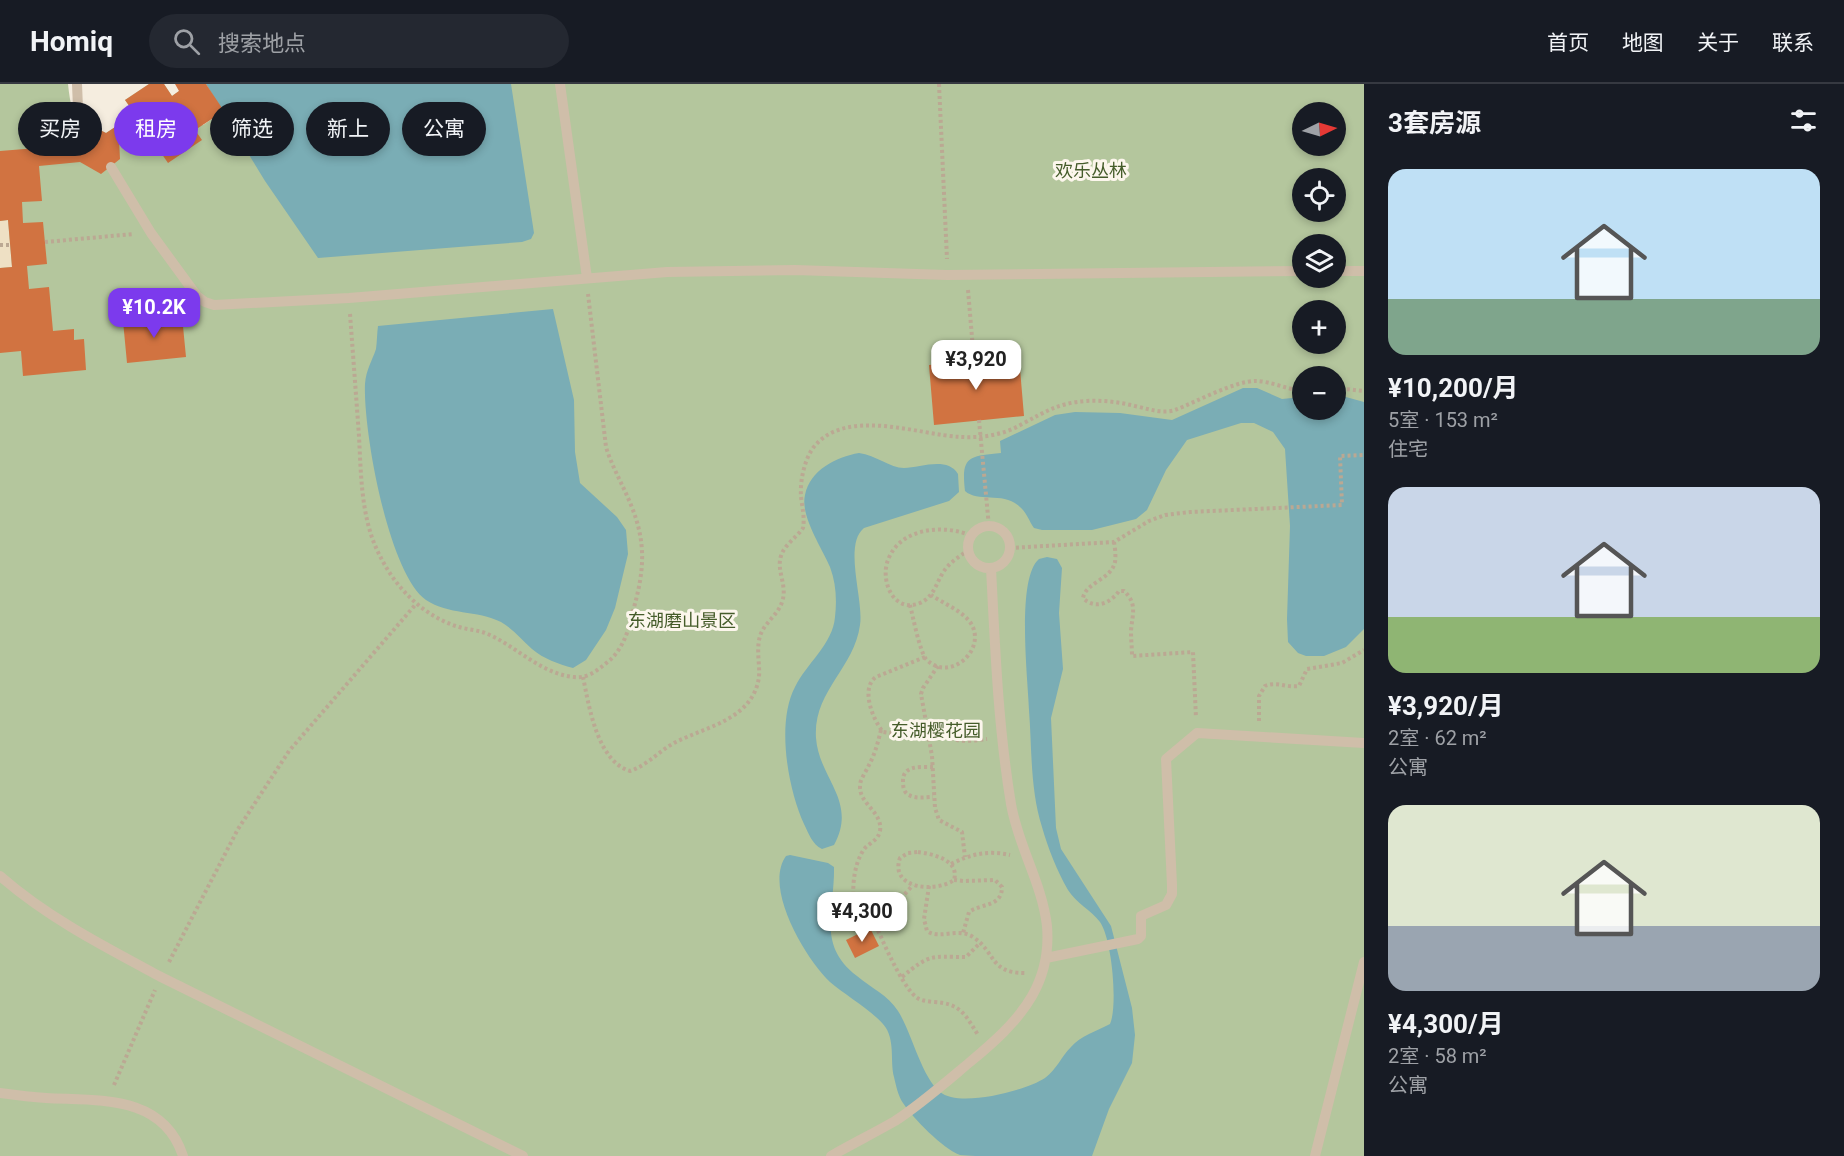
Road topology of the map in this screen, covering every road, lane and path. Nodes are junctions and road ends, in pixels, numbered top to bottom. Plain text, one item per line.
1 (77, 84) edge
2 (560, 84) edge
3 (939, 84) edge
4 (78, 102) edge
5 (111, 167) dead end
6 (151, 233) junction
7 (45, 242) dead end
8 (10, 245) dead end
9 (0, 246) edge
10 (1292, 271) edge
11 (1346, 271) edge
12 (1364, 271) edge
13 (966, 274) junction
14 (947, 275) junction
15 (586, 278) junction
16 (349, 298) junction
17 (974, 361) dead end
18 (1346, 389) edge
19 (1292, 390) edge
20 (1364, 391) edge
21 (979, 420) dead end
22 (981, 437) junction
23 (1364, 455) edge
24 (988, 527) junction
25 (972, 536) junction
26 (1114, 542) junction
27 (1010, 548) junction
28 (969, 550) junction
29 (991, 568) junction
30 (931, 596) junction
31 (416, 604) junction
32 (909, 605) junction
33 (1364, 650) edge
34 (925, 657) junction
35 (938, 666) junction
36 (583, 677) junction
37 (928, 728) junction
38 (881, 730) junction
39 (1197, 733) junction
40 (1259, 737) junction
41 (1003, 739) junction
42 (1364, 743) edge
43 (933, 767) junction
44 (933, 797) junction
45 (1025, 854) junction
46 (965, 857) junction
47 (951, 864) junction
48 (0, 876) edge
49 (954, 880) junction
50 (913, 885) junction
51 (929, 886) junction
52 (866, 903) junction
53 (963, 933) junction
54 (980, 944) junction
55 (1046, 958) junction
56 (1364, 962) edge
57 (1042, 974) junction
58 (161, 977) junction
59 (902, 977) junction
60 (986, 1048) junction
61 (0, 1093) edge
62 (108, 1100) junction
63 (183, 1156) edge
64 (523, 1156) edge
65 (831, 1156) edge
66 (1315, 1156) edge

1 - 4 lane
2 - 15 lane
3 - 14 path
5 - 6 lane
6 - 7 path
6 - 16 lane
8 - 9 path
10 - 13 lane
11 - 12 lane
13 - 14 lane
13 - 17 path
14 - 15 lane
15 - 16 lane
15 - 36 path
16 - 31 path
18 - 20 path
19 - 22 path
21 - 22 path
22 - 24 path
22 - 36 path
23 - 26 path
24 - 25 lane
24 - 27 lane
25 - 28 lane
25 - 32 path
26 - 27 path
26 - 39 path
27 - 29 lane
28 - 29 lane
28 - 30 path
29 - 41 lane
30 - 32 path
30 - 35 path
31 - 36 path
31 - 58 path
32 - 34 path
33 - 40 path
34 - 35 path
34 - 38 path
35 - 37 path
37 - 38 path
37 - 41 path
37 - 43 path
38 - 52 path
39 - 40 lane
39 - 55 lane
40 - 42 lane
41 - 45 lane
43 - 44 path
43 - 44 path
44 - 46 path
45 - 46 path
45 - 55 lane
46 - 47 path
47 - 49 path
47 - 50 path
48 - 58 lane
49 - 51 path
49 - 53 path
50 - 51 path
50 - 52 path
51 - 53 path
52 - 59 path
53 - 54 path
54 - 57 path
54 - 59 path
55 - 57 lane
56 - 66 lane
57 - 60 lane
58 - 62 path
58 - 64 lane
59 - 60 path
60 - 65 lane
61 - 62 lane
62 - 63 lane

